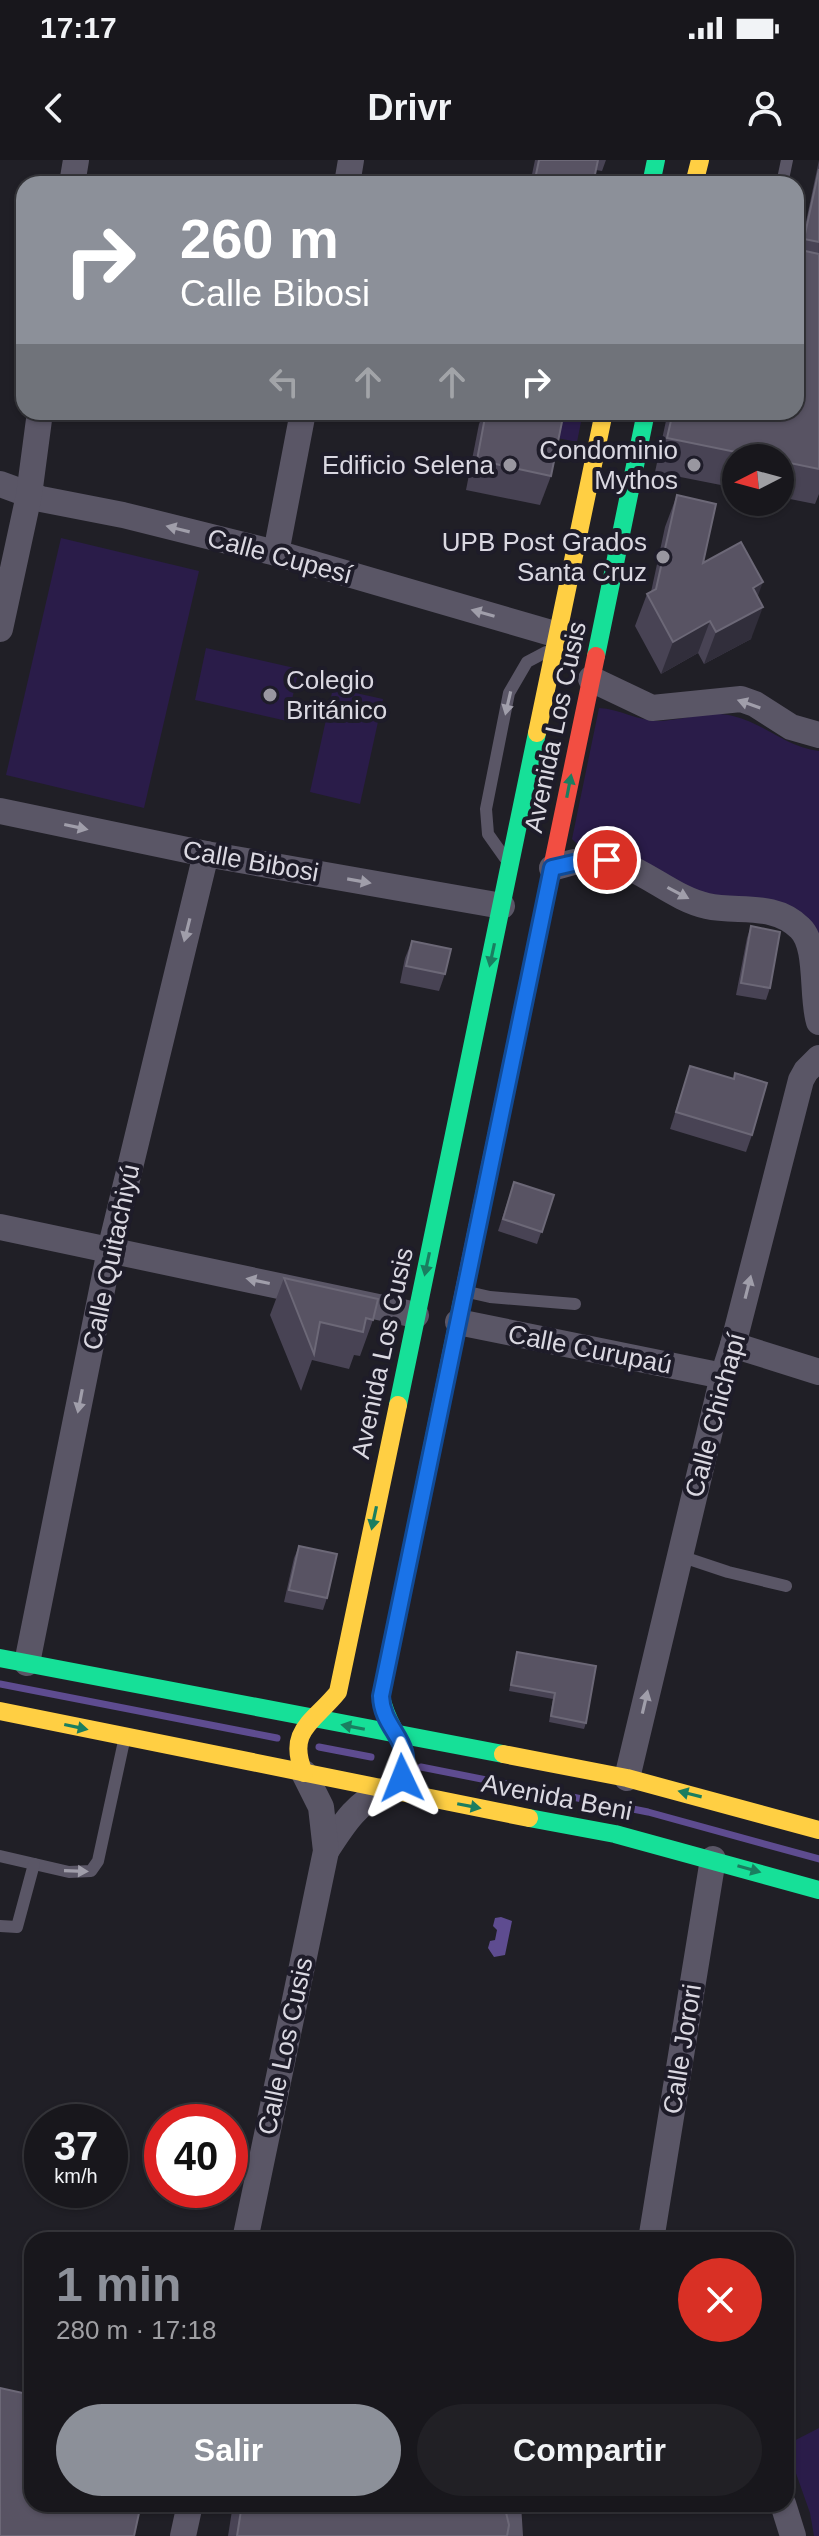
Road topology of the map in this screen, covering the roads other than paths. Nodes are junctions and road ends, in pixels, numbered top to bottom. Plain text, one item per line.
1 (39, 420) edge
2 (301, 420) edge
3 (602, 420) edge
4 (644, 420) edge
5 (0, 484) edge
6 (29, 495) junction
7 (276, 553) junction
8 (0, 629) edge
9 (556, 641) junction
10 (591, 679) junction
11 (819, 735) edge
12 (0, 811) edge
13 (206, 854) junction
14 (511, 865) junction
15 (552, 868) junction
16 (502, 906) junction
17 (819, 1022) edge
18 (819, 1058) edge
19 (0, 1227) edge
20 (455, 1234) junction
21 (110, 1250) junction
22 (465, 1291) junction
23 (575, 1304) dead end
24 (416, 1315) junction
25 (458, 1322) junction
26 (733, 1345) junction
27 (819, 1372) edge
28 (723, 1376) junction
29 (680, 1556) junction
30 (786, 1586) dead end
31 (0, 1658) edge
32 (27, 1663) junction
33 (365, 1669) junction
34 (0, 1711) edge
35 (310, 1719) junction
36 (397, 1736) junction
37 (124, 1737) junction
38 (304, 1773) junction
39 (627, 1778) junction
40 (385, 1790) junction
41 (819, 1830) edge
42 (326, 1851) junction
43 (0, 1856) edge
44 (713, 1859) junction
45 (34, 1864) junction
46 (819, 1890) edge
47 (0, 1926) edge
48 (247, 2232) edge
49 (652, 2232) edge
50 (188, 2512) edge
51 (508, 2512) edge
52 (786, 2512) edge
53 (183, 2536) edge
54 (510, 2536) edge
55 (793, 2536) edge

1 - 6 street
2 - 7 street
3 - 9 street, Avenida Los Cusis
4 - 10 street, Avenida Los Cusis
5 - 6 street, Calle Cupesí
7 -> 6 street, Calle Cupesí
6 - 8 street
9 -> 7 street, Calle Cupesí
9 - 14 street, Avenida Los Cusis
9 -> 14 lane
11 -> 10 street
15 -> 10 street, Avenida Los Cusis
12 -> 13 street, Calle Bibosi
13 -> 16 street, Calle Bibosi
13 -> 21 street, Calle Quitachiyú
14 - 16 street, Avenida Los Cusis
15 -> 17 street
15 - 20 street, Avenida Los Cusis
16 -> 20 street, Avenida Los Cusis
26 -> 18 street, Calle Chichapí
19 - 21 street
20 - 22 street, Avenida Los Cusis
20 -> 24 street, Avenida Los Cusis
24 -> 21 street
21 -> 32 street, Calle Quitachiyú
22 - 23 lane
22 - 25 street, Avenida Los Cusis
24 -> 33 street, Avenida Los Cusis
25 - 28 street, Calle Curupaú
25 - 33 street, Avenida Los Cusis
26 - 27 street
26 - 28 street, Calle Chichapí
28 - 29 street, Calle Chichapí
29 - 30 lane
39 -> 29 street, Calle Chichapí
31 - 32 street, Avenida Beni
32 - 35 street, Avenida Beni
33 - 35 street, Avenida Los Cusis
33 - 36 street, Avenida Los Cusis
34 -> 37 street, Avenida Beni
36 -> 35 street, Avenida Beni
35 - 38 street, Avenida Los Cusis
36 - 39 street, Avenida Beni
36 - 40 street, Avenida Los Cusis
37 - 38 street, Avenida Beni
45 -> 37 lane
38 - 40 street, Avenida Beni
38 - 42 street, Calle Los Cusis
41 -> 39 street, Avenida Beni
40 - 42 street, Calle Los Cusis
40 -> 44 street, Avenida Beni
42 - 48 street, Calle Los Cusis
43 - 45 lane
44 -> 46 street, Avenida Beni
44 - 49 street, Calle Jorori
45 - 47 lane
50 - 53 street
51 - 54 street
52 - 55 street

